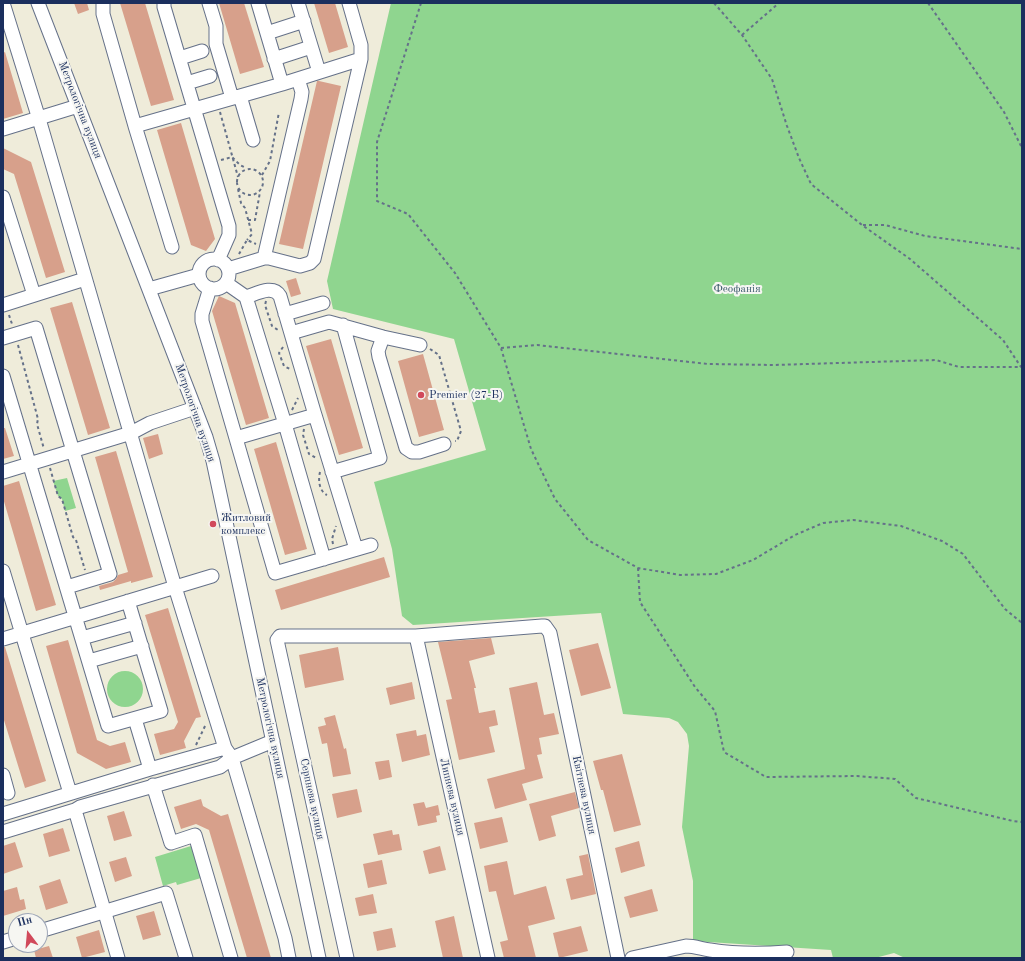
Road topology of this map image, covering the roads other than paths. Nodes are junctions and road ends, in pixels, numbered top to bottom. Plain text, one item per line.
1 (3, 3) edge
2 (38, 3) edge
3 (103, 3) edge
4 (164, 3) edge
5 (209, 3) edge
6 (258, 3) edge
7 (298, 3) edge
8 (349, 3) edge
9 (304, 21) junction
10 (267, 33) junction
11 (311, 47) junction
12 (202, 51) dead end
13 (180, 58) junction
14 (274, 59) junction
15 (361, 59) junction
16 (319, 72) junction
17 (210, 76) dead end
18 (298, 79) junction
19 (187, 83) junction
20 (282, 84) junction
21 (236, 97) junction
22 (78, 106) junction
23 (195, 109) junction
24 (39, 119) junction
25 (135, 126) junction
26 (3, 129) edge
27 (253, 140) dead end
28 (3, 197) edge
29 (172, 247) dead end
30 (264, 258) junction
31 (218, 260) junction
32 (232, 265) junction
33 (85, 279) junction
34 (204, 282) junction
35 (226, 283) junction
36 (151, 293) junction
37 (34, 295) junction
38 (246, 297) junction
39 (323, 303) dead end
40 (4, 304) edge
41 (285, 314) junction
42 (343, 325) junction
43 (9, 336) edge
44 (285, 336) junction
45 (383, 337) junction
46 (420, 345) road end
47 (3, 376) edge
48 (195, 408) junction
49 (315, 415) junction
50 (285, 424) junction
51 (131, 433) junction
52 (236, 438) junction
53 (444, 444) road end
54 (74, 451) junction
55 (29, 464) junction
56 (326, 471) junction
57 (3, 472) edge
58 (370, 545) dead end
59 (356, 549) junction
60 (330, 557) junction
61 (3, 571) edge
62 (212, 576) dead end
63 (67, 587) junction
64 (175, 587) junction
65 (128, 601) junction
66 (76, 618) junction
67 (135, 623) junction
68 (21, 634) junction
69 (416, 636) junction
70 (82, 638) junction
71 (3, 639) edge
72 (142, 646) junction
73 (89, 661) junction
74 (135, 719) junction
75 (273, 741) junction
76 (228, 753) junction
77 (150, 769) junction
78 (3, 775) edge
79 (153, 785) junction
80 (8, 793) dead end
81 (70, 793) junction
82 (7, 810) edge
83 (75, 810) junction
84 (3, 832) edge
85 (104, 911) junction
86 (48, 928) edge
87 (787, 952) dead end
88 (118, 958) edge
89 (186, 958) edge
90 (232, 958) edge
91 (289, 958) edge
92 (320, 958) edge
93 (346, 958) edge
94 (488, 958) edge
95 (618, 958) edge
96 (632, 958) edge

1 - 24 street
2 - 22 street, Метрологічна вулиця
3 - 25 street
4 - 13 street
5 - 21 street
6 - 10 street
7 - 9 street
8 - 15 street
9 - 10 street
9 - 11 street
10 - 14 street
11 - 14 street
11 - 16 street
12 - 13 street
13 - 19 street
14 - 20 street
15 - 16 street
15 - 30 street
16 - 18 street
17 - 19 street
18 - 20 street
18 - 30 street
19 - 23 street
20 - 21 street
21 - 23 street
21 - 27 street
22 - 24 street
22 - 36 street, Метрологічна вулиця
23 - 25 street
23 - 31 street
24 - 26 street
24 - 33 street
25 - 29 street
28 - 37 street
30 - 32 street
31 - 32 street
31 - 34 street
32 - 35 street
33 - 37 street
33 - 51 street
34 - 35 street
34 - 36 street
34 - 52 street
35 - 38 street
36 - 48 street, Метрологічна вулиця
37 - 40 street
38 - 41 street
38 - 50 street
39 - 41 street
41 - 44 street
42 - 44 street
42 - 45 street
42 - 56 street
43 - 54 street
44 - 49 street
45 - 46 street
45 - 53 street
47 - 55 street
48 - 51 street
48 - 75 street, Метрологічна вулиця
49 - 50 street
49 - 56 street
50 - 52 street
50 - 60 street
51 - 54 street
51 - 64 street
52 - 60 street
54 - 55 street
54 - 63 street
55 - 57 street
55 - 63 street
56 - 59 street
58 - 59 street
59 - 60 street
61 - 68 street
62 - 64 street
63 - 66 street
64 - 65 street
64 - 76 street
65 - 66 street
65 - 67 street
66 - 68 street
66 - 70 street
67 - 70 street
67 - 72 street
68 - 71 street
68 - 81 street
69 - 93 street, Серпнева вулиця
69 - 94 street, Липнева вулиця
69 - 95 street, Квітнева вулиця
70 - 73 street
72 - 73 street
72 - 74 street
73 - 74 street
74 - 77 street
75 - 76 street
75 - 92 street, Метрологічна вулиця
76 - 77 street
76 - 79 street
76 - 91 street
77 - 81 street
78 - 80 street
79 - 83 street
79 - 90 street
81 - 82 street
83 - 84 street
83 - 85 street
85 - 86 street
85 - 88 street
85 - 89 street
87 - 96 street

